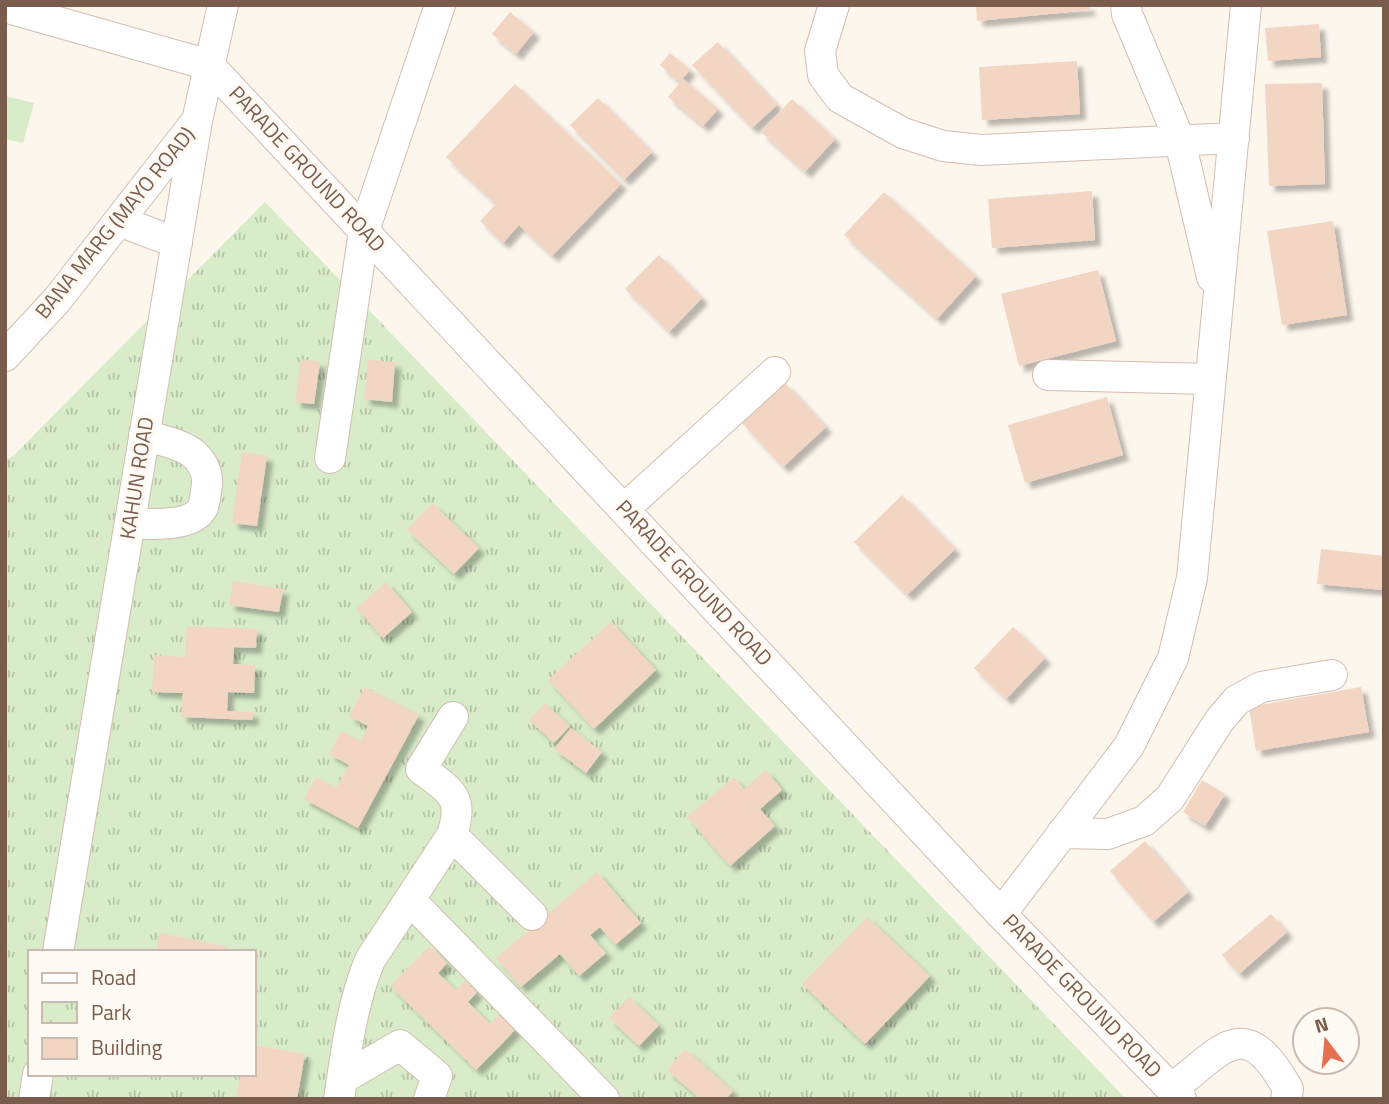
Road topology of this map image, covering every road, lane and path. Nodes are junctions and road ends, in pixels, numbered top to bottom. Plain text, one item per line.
1 (222, 5) edge
2 (440, 5) edge
3 (834, 5) edge
4 (1126, 5) edge
5 (1246, 5) edge
6 (5, 7) edge
7 (209, 65) junction
8 (197, 121) junction
9 (1234, 138) junction
10 (1180, 141) junction
11 (119, 221) junction
12 (364, 231) junction
13 (177, 243) junction
14 (1218, 302) junction
15 (5, 356) edge
16 (775, 372) dead end
17 (1048, 375) dead end
18 (1211, 379) junction
19 (144, 435) junction
20 (330, 458) dead end
21 (624, 509) junction
22 (130, 523) junction
23 (1332, 675) dead end
24 (453, 717) dead end
25 (1062, 833) junction
26 (452, 835) junction
27 (410, 900) junction
28 (1001, 914) junction
29 (532, 915) dead end
30 (58, 950) edge
31 (38, 1076) edge
32 (340, 1089) edge
33 (1177, 1094) edge
34 (34, 1099) edge
35 (429, 1099) edge
36 (604, 1099) edge
37 (1286, 1099) edge

1 - 7 street, KAHUN ROAD
2 - 12 street
3 - 10 street
4 - 10 street
5 - 9 street
6 - 7 street
7 - 8 street, KAHUN ROAD
7 - 12 street, PARADE GROUND ROAD
8 - 11 street, BANA MARG (MAYO ROAD)
8 - 13 street, KAHUN ROAD
9 - 10 street
9 - 14 street
10 - 14 street
11 - 13 street
11 - 15 street, BANA MARG (MAYO ROAD)
12 - 20 street
12 - 21 street, PARADE GROUND ROAD
13 - 19 street, KAHUN ROAD
14 - 18 street
16 - 21 street
17 - 18 street
18 - 25 street
19 - 22 street, KAHUN ROAD
19 - 22 street
21 - 28 street, PARADE GROUND ROAD
22 - 30 street, KAHUN ROAD
23 - 25 street
24 - 26 street
25 - 28 street
26 - 27 street
26 - 29 street
27 - 32 street
27 - 36 street
28 - 33 street, PARADE GROUND ROAD
31 - 34 street
32 - 35 street
33 - 37 street

